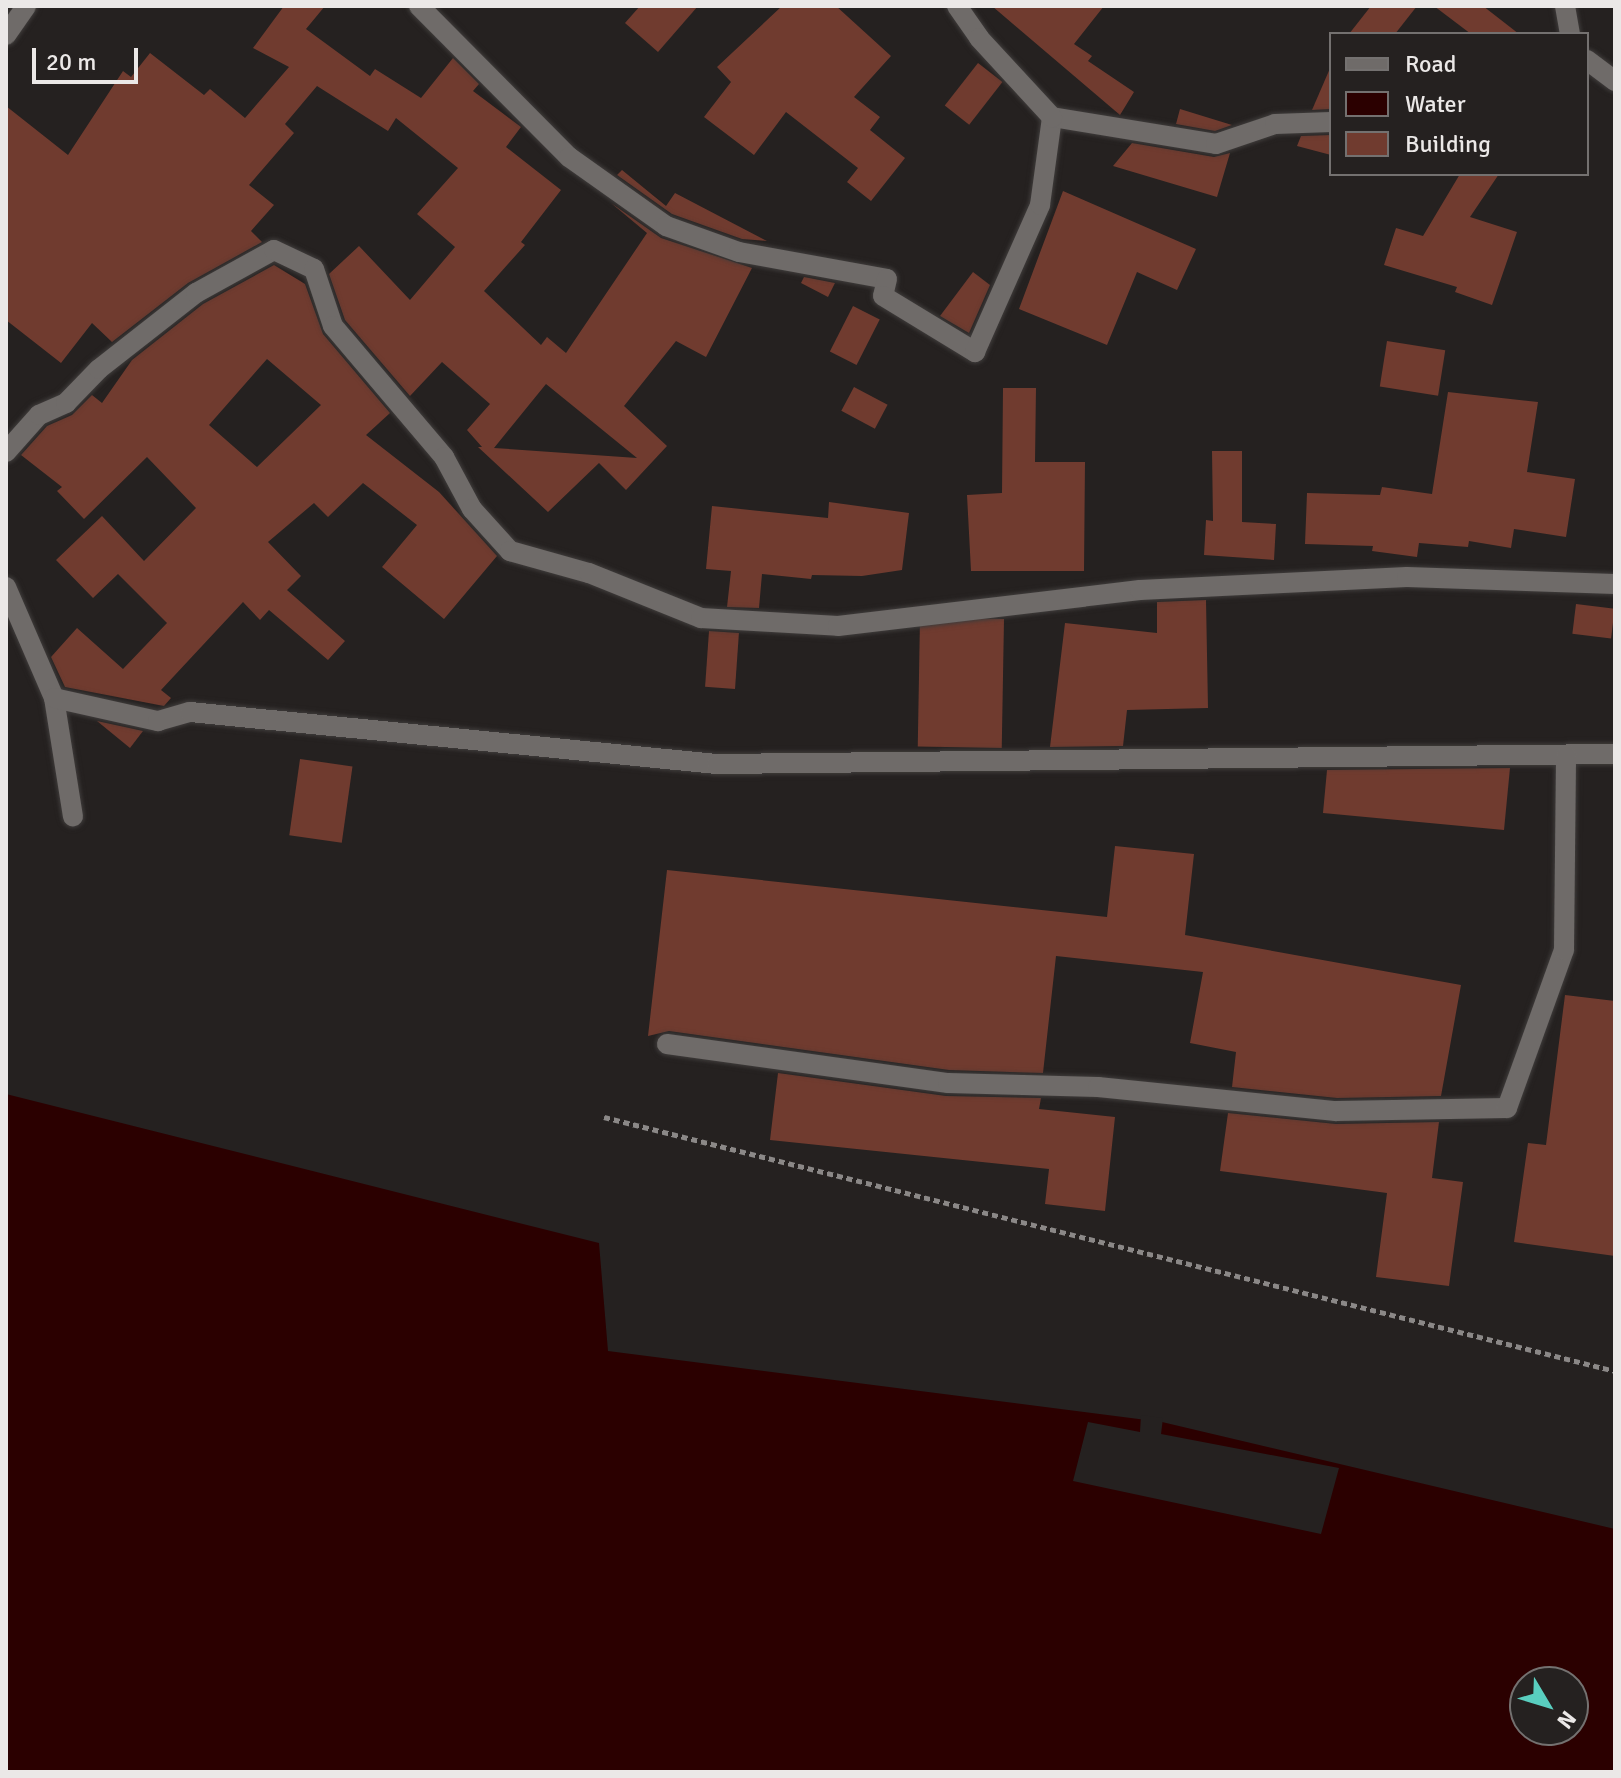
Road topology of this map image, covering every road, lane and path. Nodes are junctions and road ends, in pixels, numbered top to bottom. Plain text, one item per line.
1 (26, 6) edge
2 (419, 6) edge
3 (957, 6) edge
4 (1565, 6) edge
5 (1570, 32) edge
6 (6, 35) edge
7 (1589, 62) edge
8 (1615, 81) edge
9 (1052, 117) junction
10 (1329, 122) edge
11 (6, 452) edge
12 (1615, 584) edge
13 (6, 587) edge
14 (54, 698) junction
15 (1615, 754) edge
16 (1566, 756) junction
17 (73, 816) dead end
18 (667, 1044) dead end
19 (604, 1117) dead end
20 (1615, 1371) edge

1 - 6 street
2 - 9 street
3 - 9 street
4 - 5 street
7 - 8 street
9 - 10 street
11 - 12 street
13 - 14 street
14 - 16 street
14 - 17 street
15 - 16 street
16 - 18 street
19 - 20 path

